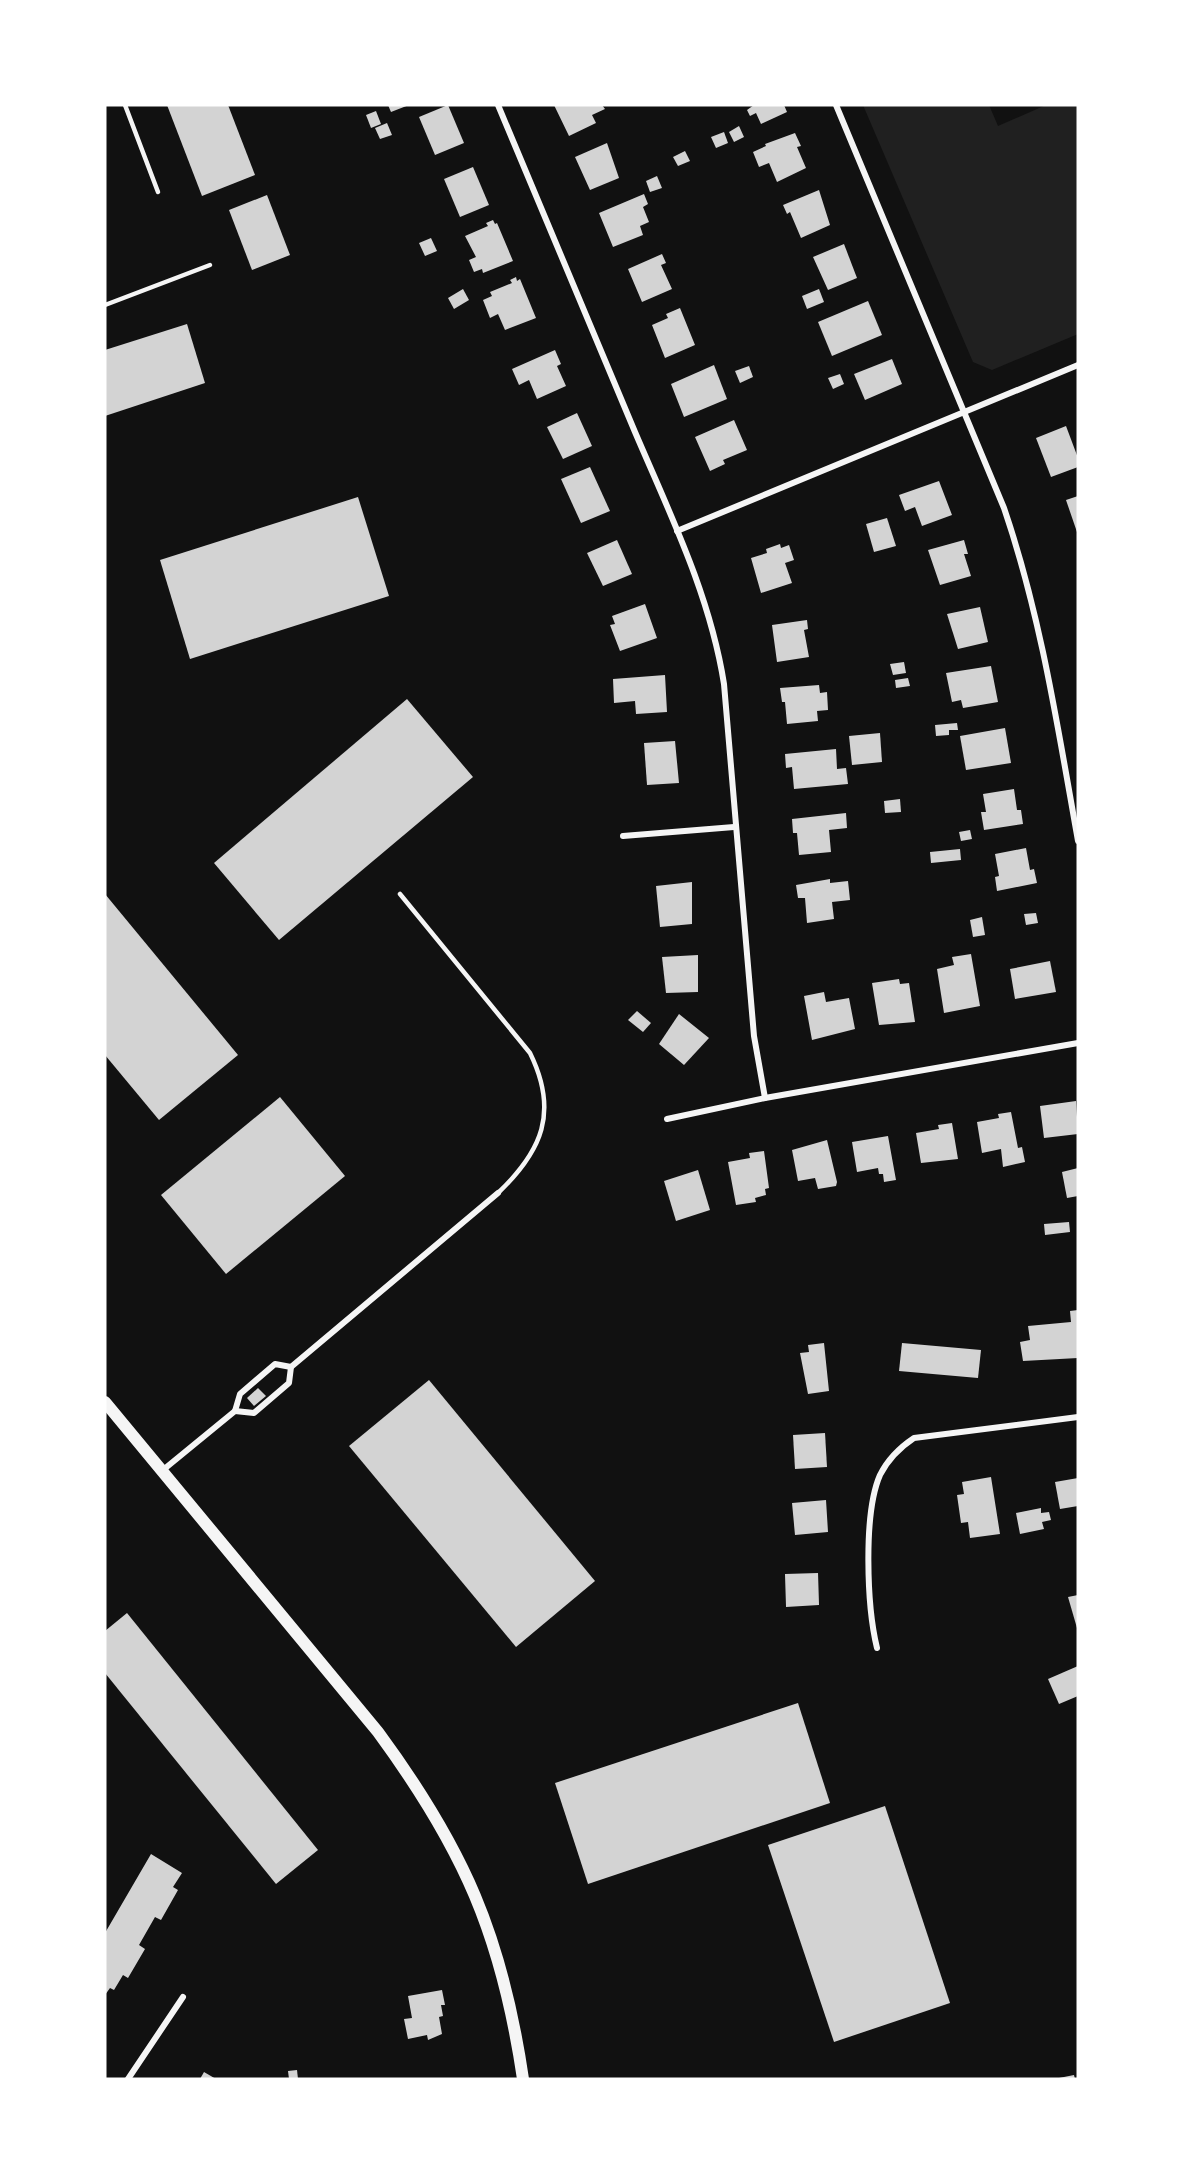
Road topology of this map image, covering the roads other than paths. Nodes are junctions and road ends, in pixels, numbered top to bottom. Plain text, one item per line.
1 (125, 105) edge
2 (498, 105) edge
3 (836, 105) edge
4 (158, 192) dead end
5 (210, 265) dead end
6 (105, 305) edge
7 (1078, 365) edge
8 (964, 412) junction
9 (677, 531) junction
10 (734, 827) junction
11 (623, 836) dead end
12 (1078, 841) edge
13 (400, 894) dead end
14 (1078, 1042) edge
15 (765, 1098) junction
16 (667, 1119) dead end
17 (498, 1193) joint
18 (291, 1367) junction
19 (105, 1402) edge
20 (235, 1411) junction
21 (1078, 1417) edge
22 (163, 1470) junction
23 (878, 1648) dead end
24 (183, 1997) dead end
25 (128, 2079) edge
26 (523, 2079) edge

1 - 4 lane
2 - 9 street
3 - 8 street
5 - 6 lane
7 - 8 street
8 - 9 street
8 - 12 street
9 - 10 street
10 - 11 street
10 - 15 street
13 - 17 lane
14 - 15 street
15 - 16 street
17 - 18 street
18 - 20 street
18 - 20 street
19 - 22 main road
20 - 22 street
21 - 23 street
22 - 26 main road
24 - 25 street

